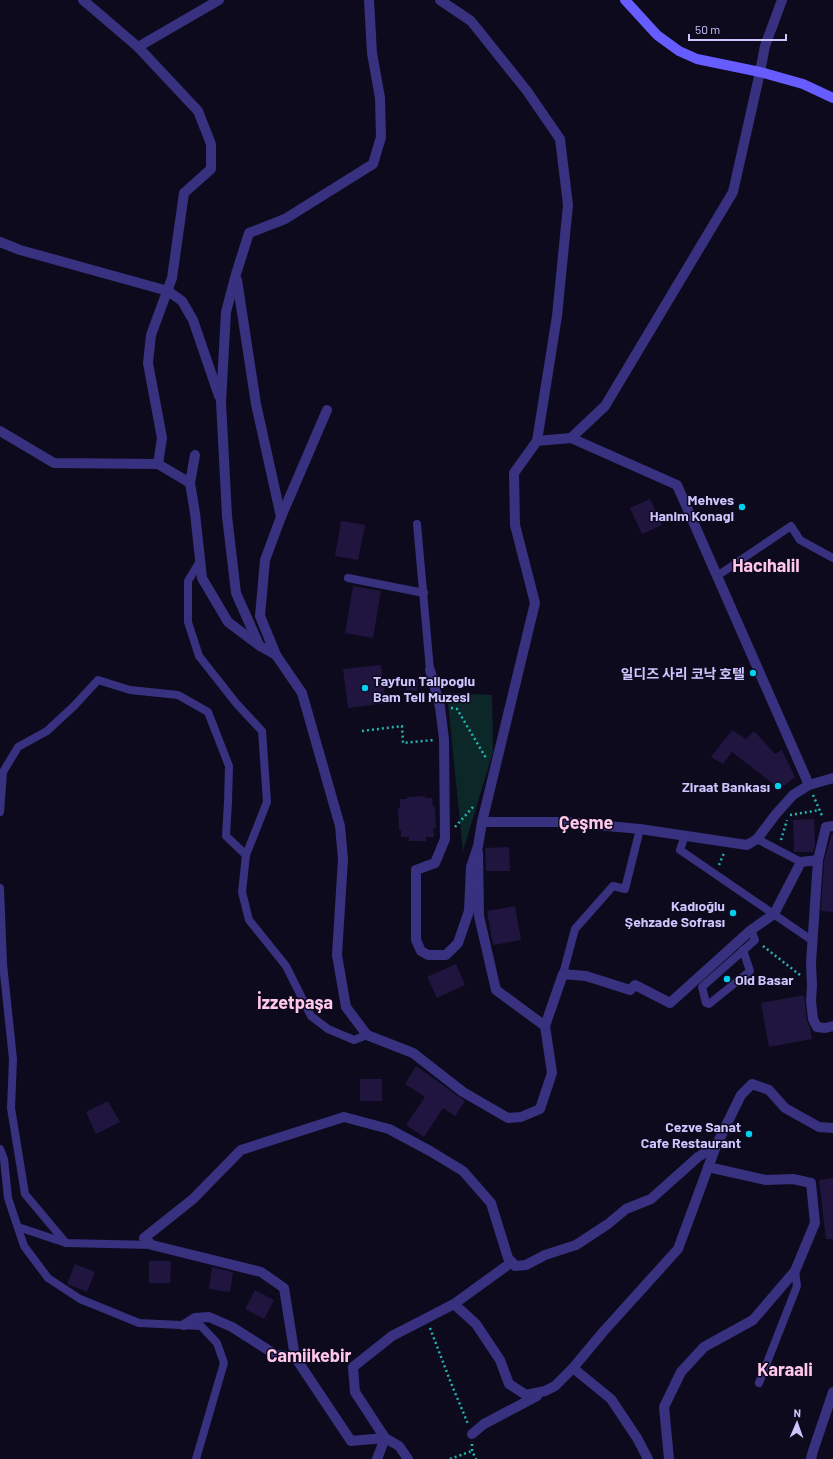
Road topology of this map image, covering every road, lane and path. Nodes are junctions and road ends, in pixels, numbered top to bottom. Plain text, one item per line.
1 (83, 0) edge
2 (219, 0) edge
3 (369, 0) edge
4 (440, 0) edge
5 (626, 0) edge
6 (782, 0) edge
7 (138, 47) junction
8 (760, 72) junction
9 (833, 98) edge
10 (0, 242) edge
11 (236, 274) junction
12 (168, 291) junction
13 (221, 402) junction
14 (327, 410) dead end
15 (0, 431) edge
16 (571, 438) junction
17 (537, 441) junction
18 (195, 455) dead end
19 (158, 464) junction
20 (190, 483) junction
21 (281, 517) junction
22 (417, 524) dead end
23 (833, 558) edge
24 (200, 561) junction
25 (717, 576) junction
26 (348, 578) dead end
27 (424, 593) junction
28 (260, 646) junction
29 (276, 655) junction
30 (430, 670) joint
31 (440, 707) junction
32 (362, 731) dead end
33 (444, 739) junction
34 (485, 765) dead end
35 (833, 778) edge
36 (810, 785) junction
37 (474, 806) dead end
38 (820, 810) junction
39 (0, 812) edge
40 (482, 822) junction
41 (830, 827) edge
42 (640, 829) junction
43 (685, 835) junction
44 (444, 839) junction
45 (757, 839) junction
46 (728, 843) junction
47 (478, 846) junction
48 (779, 851) junction
49 (246, 855) junction
50 (818, 860) junction
51 (801, 862) junction
52 (716, 873) junction
53 (0, 888) edge
54 (774, 914) junction
55 (753, 935) junction
56 (812, 941) junction
57 (743, 950) junction
58 (563, 974) junction
59 (812, 985) junction
60 (545, 1026) junction
61 (833, 1026) edge
62 (367, 1035) junction
63 (833, 1128) edge
64 (716, 1146) junction
65 (0, 1148) edge
66 (708, 1167) junction
67 (18, 1227) junction
68 (66, 1243) junction
69 (152, 1246) junction
70 (512, 1262) junction
71 (795, 1271) junction
72 (454, 1304) junction
73 (426, 1318) junction
74 (184, 1325) junction
75 (294, 1357) junction
76 (573, 1368) junction
77 (759, 1383) dead end
78 (545, 1391) junction
79 (833, 1392) edge
80 (472, 1434) joint
81 (385, 1438) junction
82 (196, 1459) edge
83 (377, 1459) edge
84 (408, 1459) edge
85 (450, 1459) edge
86 (476, 1459) edge
87 (648, 1459) edge
88 (669, 1459) edge
89 (811, 1459) edge

1 - 7 street
2 - 7 street
3 - 11 street
4 - 17 street
5 - 8 main road
6 - 8 street
7 - 12 street
8 - 9 main road
8 - 16 street
10 - 12 street
11 - 13 street
11 - 21 street
12 - 13 street
12 - 19 street
13 - 28 street
14 - 21 street
15 - 19 street
16 - 17 street
16 - 25 street
17 - 40 street
18 - 20 street
19 - 20 street
20 - 24 street
21 - 29 street
22 - 27 lane
23 - 25 lane
24 - 28 street
24 - 49 lane
25 - 36 street
26 - 27 lane
27 - 30 lane
28 - 29 street
29 - 62 street
30 - 31 street
31 - 33 street
31 - 34 path
32 - 33 path
33 - 44 street
35 - 36 street
36 - 38 path
36 - 45 street
37 - 44 path
38 - 41 path
38 - 48 path
39 - 49 lane
40 - 42 street
40 - 47 street
41 - 50 street
42 - 43 street
42 - 58 lane
43 - 46 street
43 - 52 lane
44 - 47 street
45 - 46 street
45 - 48 lane
46 - 52 path
47 - 60 street
48 - 51 lane
49 - 62 lane
50 - 51 street
50 - 56 street
51 - 54 street
52 - 54 lane
53 - 68 lane
54 - 55 street
54 - 56 lane
55 - 57 lane
55 - 58 street
55 - 59 path
56 - 59 street
57 - 57 lane
58 - 60 street
59 - 61 street
60 - 62 street
63 - 64 street
64 - 66 street
64 - 70 street
65 - 67 lane
66 - 71 street
66 - 76 street
67 - 68 lane
67 - 74 lane
68 - 69 lane
69 - 70 street
69 - 75 street
70 - 72 street
71 - 77 lane
71 - 88 street
72 - 73 street
72 - 78 street
73 - 80 path
73 - 81 street
74 - 75 street
74 - 82 lane
75 - 81 street
76 - 78 street
76 - 87 street
78 - 80 street
79 - 89 street
81 - 83 street
81 - 84 street
85 - 86 path

